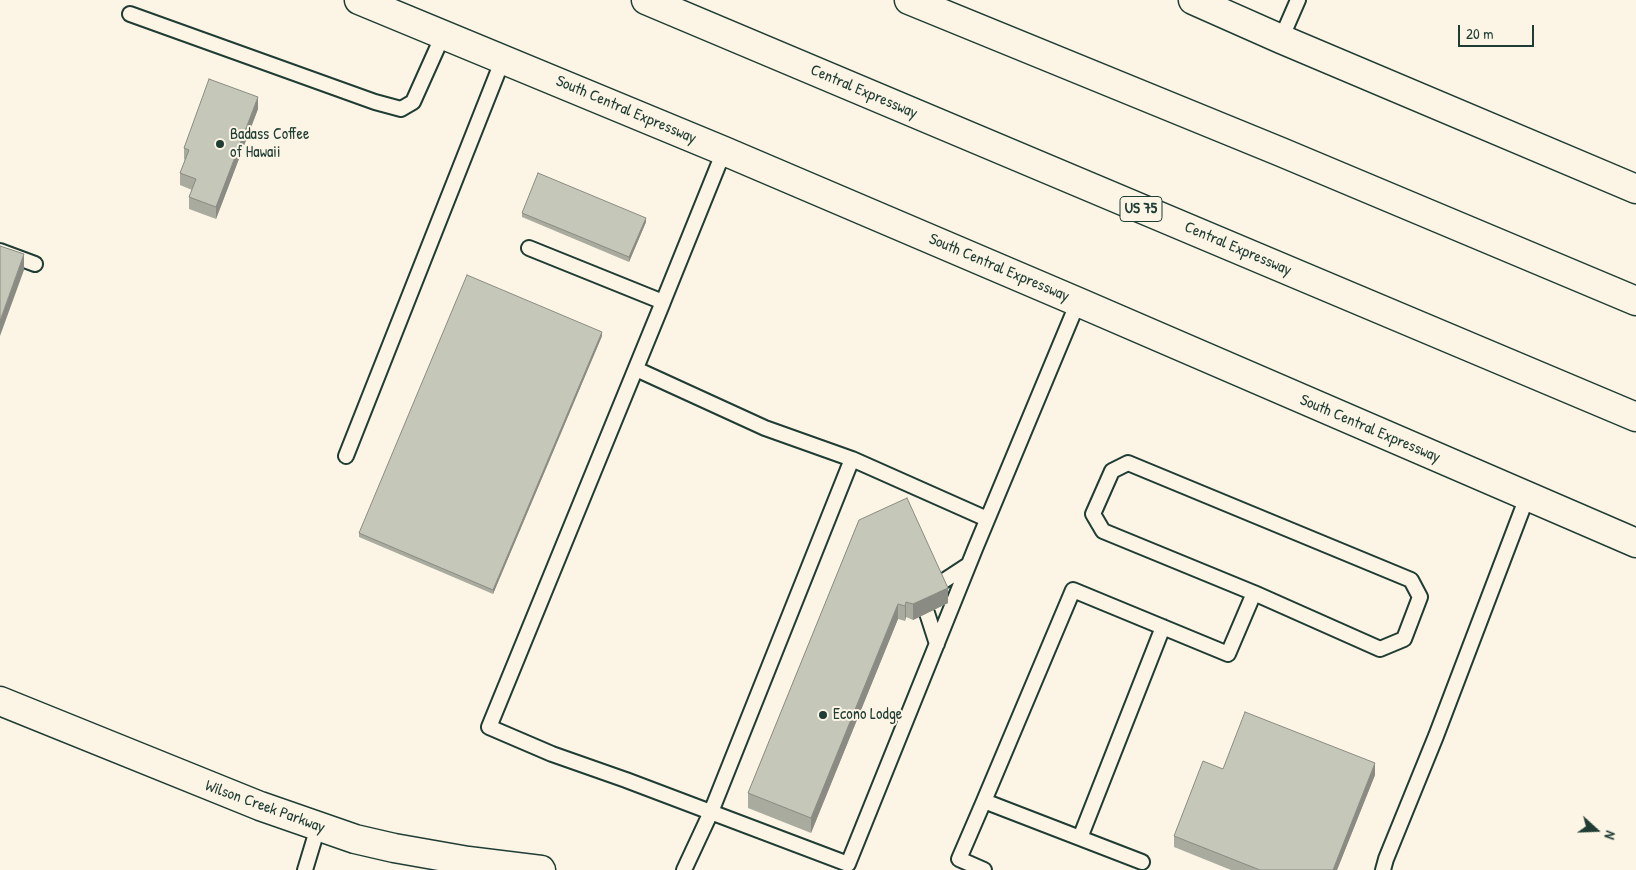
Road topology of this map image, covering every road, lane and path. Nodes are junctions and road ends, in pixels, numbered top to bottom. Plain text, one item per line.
1 (358, 0) edge
2 (646, 0) edge
3 (909, 0) edge
4 (1193, 0) edge
5 (1298, 0) edge
6 (130, 14) dead end
7 (443, 35) junction
8 (1281, 39) junction
9 (504, 59) junction
10 (724, 151) junction
11 (1636, 189) edge
12 (529, 248) dead end
13 (0, 250) edge
14 (35, 264) dead end
15 (1636, 301) edge
16 (663, 302) junction
17 (1078, 302) junction
18 (636, 370) junction
19 (1636, 417) edge
20 (346, 456) dead end
21 (852, 460) junction
22 (1527, 497) junction
23 (987, 519) junction
24 (1636, 543) edge
25 (968, 565) junction
26 (940, 584) edge
27 (1254, 593) junction
28 (927, 613) edge
29 (1163, 628) junction
30 (937, 644) junction
31 (0, 701) edge
32 (984, 801) junction
33 (711, 812) junction
34 (318, 827) junction
35 (1080, 838) junction
36 (1142, 862) dead end
37 (305, 870) edge
38 (541, 870) edge
39 (684, 870) edge
40 (984, 870) edge
41 (1383, 870) edge

1 - 7 main road, South Central Expressway
2 - 19 main road, Central Expressway / US 75
3 - 15 main road
4 - 8 main road
5 - 8 lane
6 - 7 lane
7 - 9 main road, South Central Expressway
8 - 11 main road
9 - 10 main road, South Central Expressway
9 - 20 lane
10 - 16 lane
10 - 17 main road, South Central Expressway
12 - 16 lane
13 - 14 lane
16 - 18 lane
17 - 22 main road, South Central Expressway
17 - 23 lane
18 - 21 lane
18 - 33 lane
21 - 23 lane
21 - 33 lane
22 - 24 main road, South Central Expressway
22 - 41 lane
23 - 25 lane
25 - 26 lane
25 - 30 lane
27 - 27 lane
27 - 29 lane
28 - 30 lane
29 - 32 lane
29 - 35 lane
30 - 33 lane
31 - 34 main road, Wilson Creek Parkway
32 - 35 lane
32 - 40 lane
33 - 39 lane
34 - 37 lane
34 - 38 main road, Wilson Creek Parkway
35 - 36 lane

